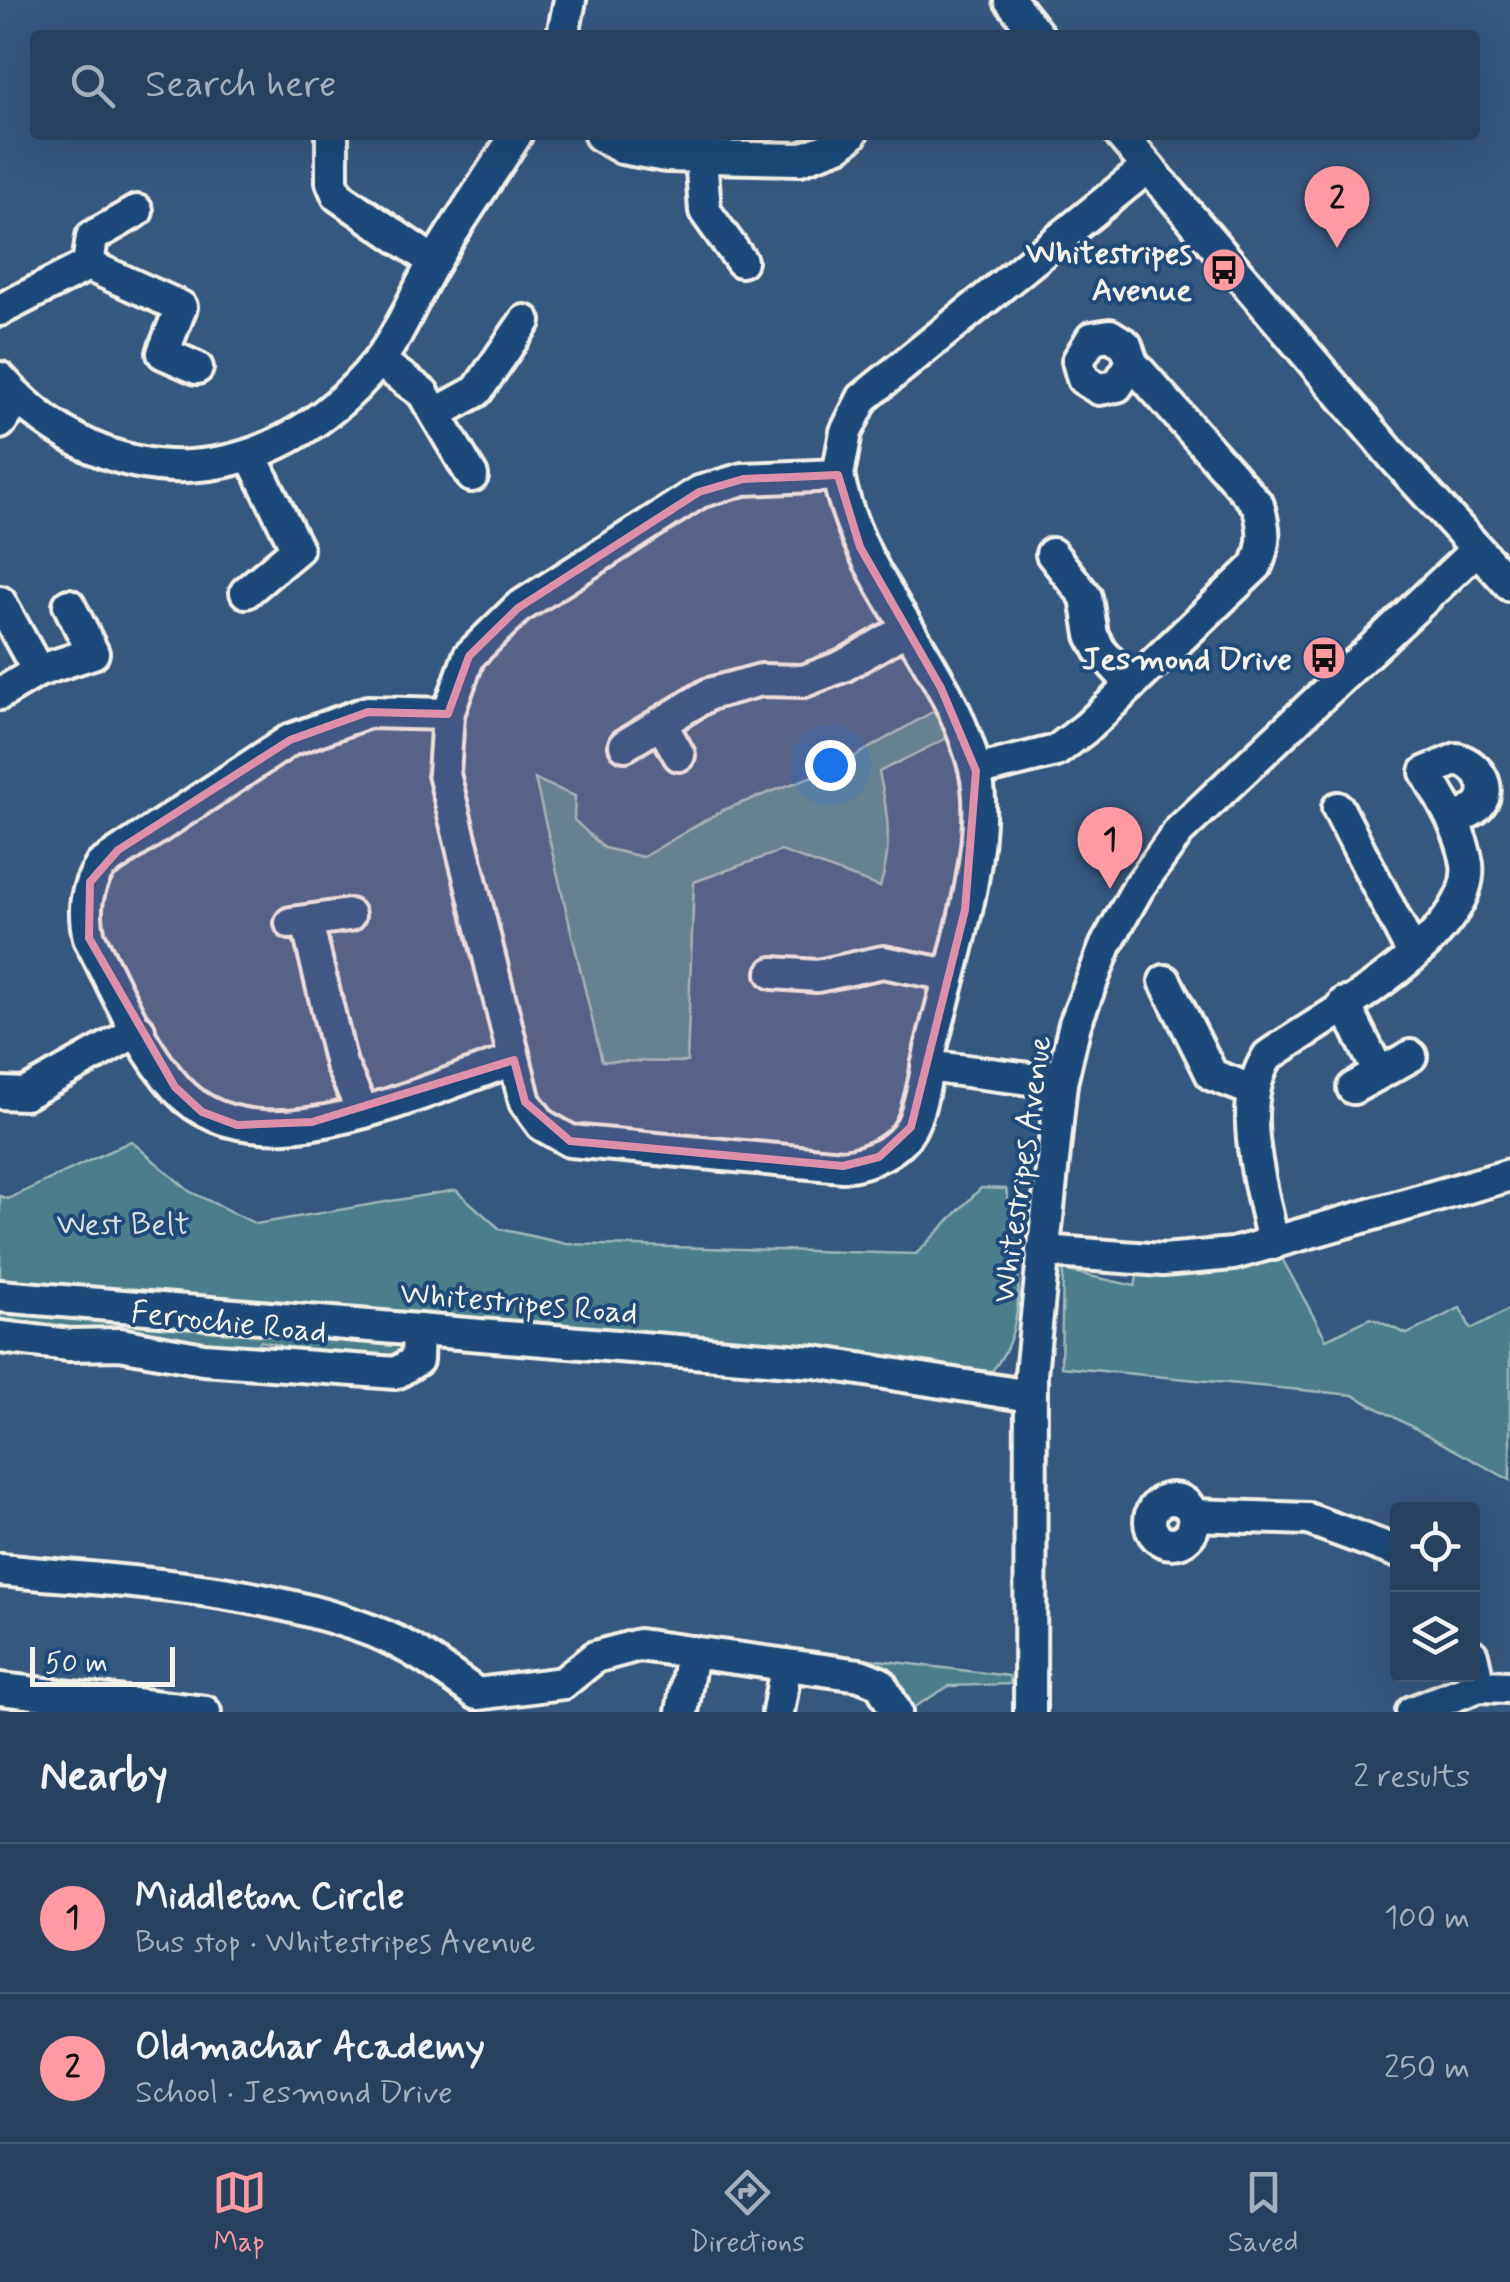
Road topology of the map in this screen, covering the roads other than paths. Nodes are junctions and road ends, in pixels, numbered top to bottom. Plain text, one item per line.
1 (570, 0) edge
2 (1010, 0) edge
3 (564, 30) edge
4 (1034, 30) edge
5 (332, 140) edge
6 (513, 140) edge
7 (608, 140) edge
8 (844, 140) edge
9 (1125, 140) edge
10 (701, 156) junction
11 (1148, 167) junction
12 (136, 211) dead end
13 (434, 262) junction
14 (741, 262) dead end
15 (88, 265) junction
16 (0, 310) edge
17 (525, 321) dead end
18 (379, 361) junction
19 (1132, 363) dead end
20 (197, 368) dead end
21 (6, 400) edge
22 (437, 413) junction
23 (251, 456) junction
24 (838, 475) junction
25 (472, 476) dead end
26 (1476, 550) junction
27 (1052, 554) dead end
28 (1510, 585) edge
29 (246, 592) dead end
30 (0, 602) edge
31 (69, 606) dead end
32 (908, 628) junction
33 (38, 671) junction
34 (1132, 684) junction
35 (0, 694) edge
36 (448, 714) junction
37 (661, 723) junction
38 (625, 745) dead end
39 (679, 755) dead end
40 (976, 771) junction
41 (1338, 808) dead end
42 (1454, 821) dead end
43 (349, 916) dead end
44 (1413, 954) junction
45 (774, 973) dead end
46 (950, 975) junction
47 (1164, 981) dead end
48 (1344, 1003) junction
49 (139, 1030) junction
50 (1410, 1056) dead end
51 (514, 1060) junction
52 (927, 1066) junction
53 (1061, 1083) junction
54 (1252, 1090) junction
55 (0, 1093) edge
56 (363, 1112) junction
57 (1510, 1175) edge
58 (1274, 1244) junction
59 (1042, 1251) junction
60 (0, 1296) edge
61 (418, 1330) junction
62 (0, 1337) edge
63 (1030, 1396) junction
64 (1193, 1515) dead end
65 (1390, 1549) edge
66 (0, 1570) edge
67 (692, 1652) junction
68 (1478, 1682) edge
69 (1479, 1686) junction
70 (1510, 1687) edge
71 (0, 1689) edge
72 (566, 1698) edge
73 (478, 1703) edge
74 (205, 1712) edge
75 (682, 1712) edge
76 (896, 1712) edge
77 (1030, 1712) edge
78 (1412, 1712) edge

1 - 3 street
2 - 4 street
5 - 13 street
6 - 13 street
7 - 10 street
8 - 10 street
9 - 11 street
10 - 14 street
11 - 24 street
11 - 26 street
12 - 15 street
13 - 18 street
15 - 16 street
15 - 20 street
17 - 22 street
18 - 22 street
18 - 23 street
19 - 34 street
21 - 23 street
22 - 25 street
23 - 29 street
24 - 32 street
24 - 36 street
26 - 28 street
26 - 53 street, Whitestripes Avenue
27 - 34 street
30 - 33 street
31 - 33 street
32 - 37 street
32 - 40 street
33 - 35 street
34 - 40 street
36 - 49 street
36 - 51 street
37 - 38 street
37 - 39 street
40 - 46 street
41 - 44 street
42 - 44 street
43 - 56 street
44 - 48 street
45 - 46 street
46 - 52 street
47 - 54 street
48 - 50 street
48 - 54 street
49 - 55 street
49 - 56 street
51 - 52 street
51 - 56 street
52 - 53 street
53 - 59 street, Whitestripes Avenue
54 - 58 street
57 - 58 street
58 - 59 street
59 - 63 street, Whitestripes Avenue
60 - 61 street, Whitestripes Road
61 - 62 street, Ferrochie Road
61 - 63 street, Whitestripes Road
63 - 77 street, Whitestripes Avenue
64 - 65 street
66 - 73 street
67 - 72 street
67 - 75 street
67 - 76 street
68 - 69 street
69 - 70 street
69 - 78 street
71 - 74 street
72 - 73 street

